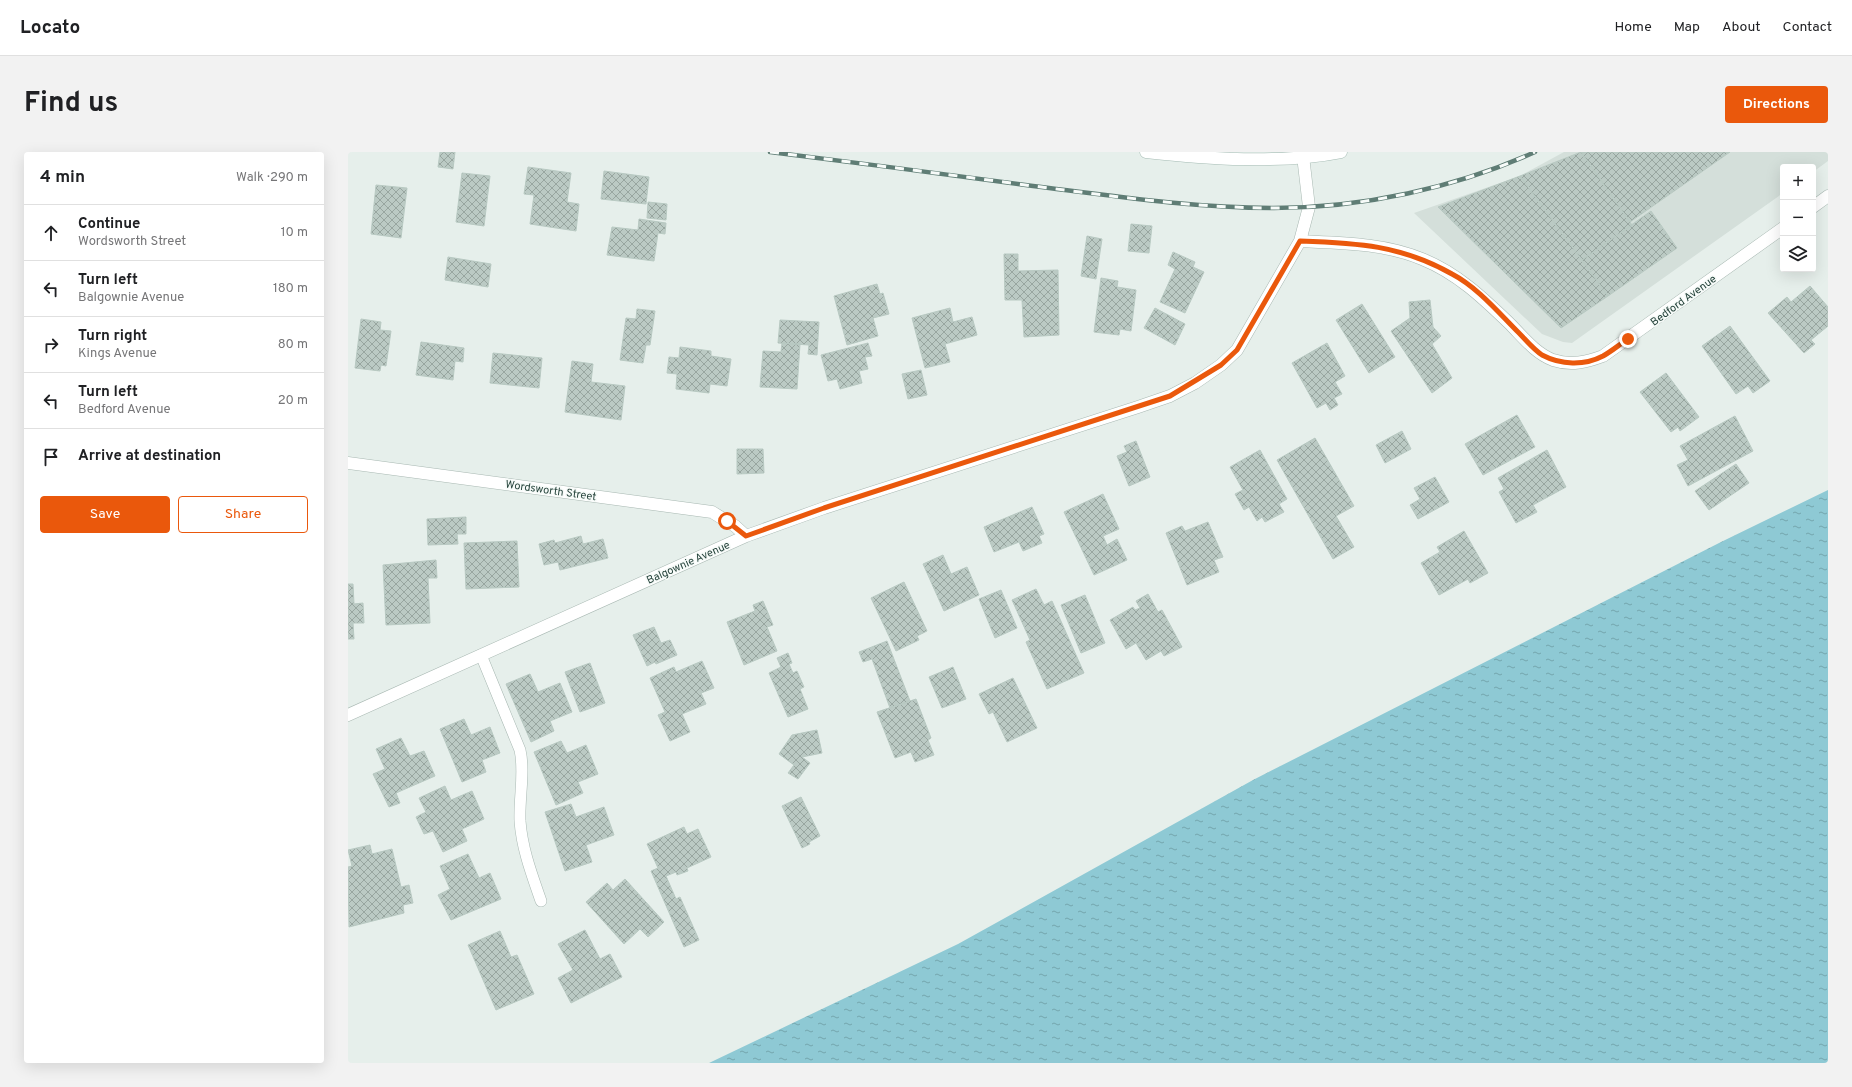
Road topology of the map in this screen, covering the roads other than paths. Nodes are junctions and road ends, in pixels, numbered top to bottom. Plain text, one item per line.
1 (1146, 152) edge
2 (1341, 152) edge
3 (1190, 154) edge
4 (1303, 156) junction
5 (1828, 196) edge
6 (1816, 205) edge
7 (1780, 230) edge
8 (1300, 241) junction
9 (348, 463) edge
10 (746, 536) junction
11 (481, 655) junction
12 (348, 715) edge
13 (541, 901) dead end

1 - 3 street
2 - 4 street
3 - 4 street
4 - 8 street, Balgownie Avenue
5 - 6 street
7 - 8 street, Bedford Avenue
8 - 10 street, Balgownie Avenue
9 - 10 street, Wordsworth Street
10 - 11 street, Balgownie Avenue
11 - 12 street, Balgownie Avenue
11 - 13 lane

